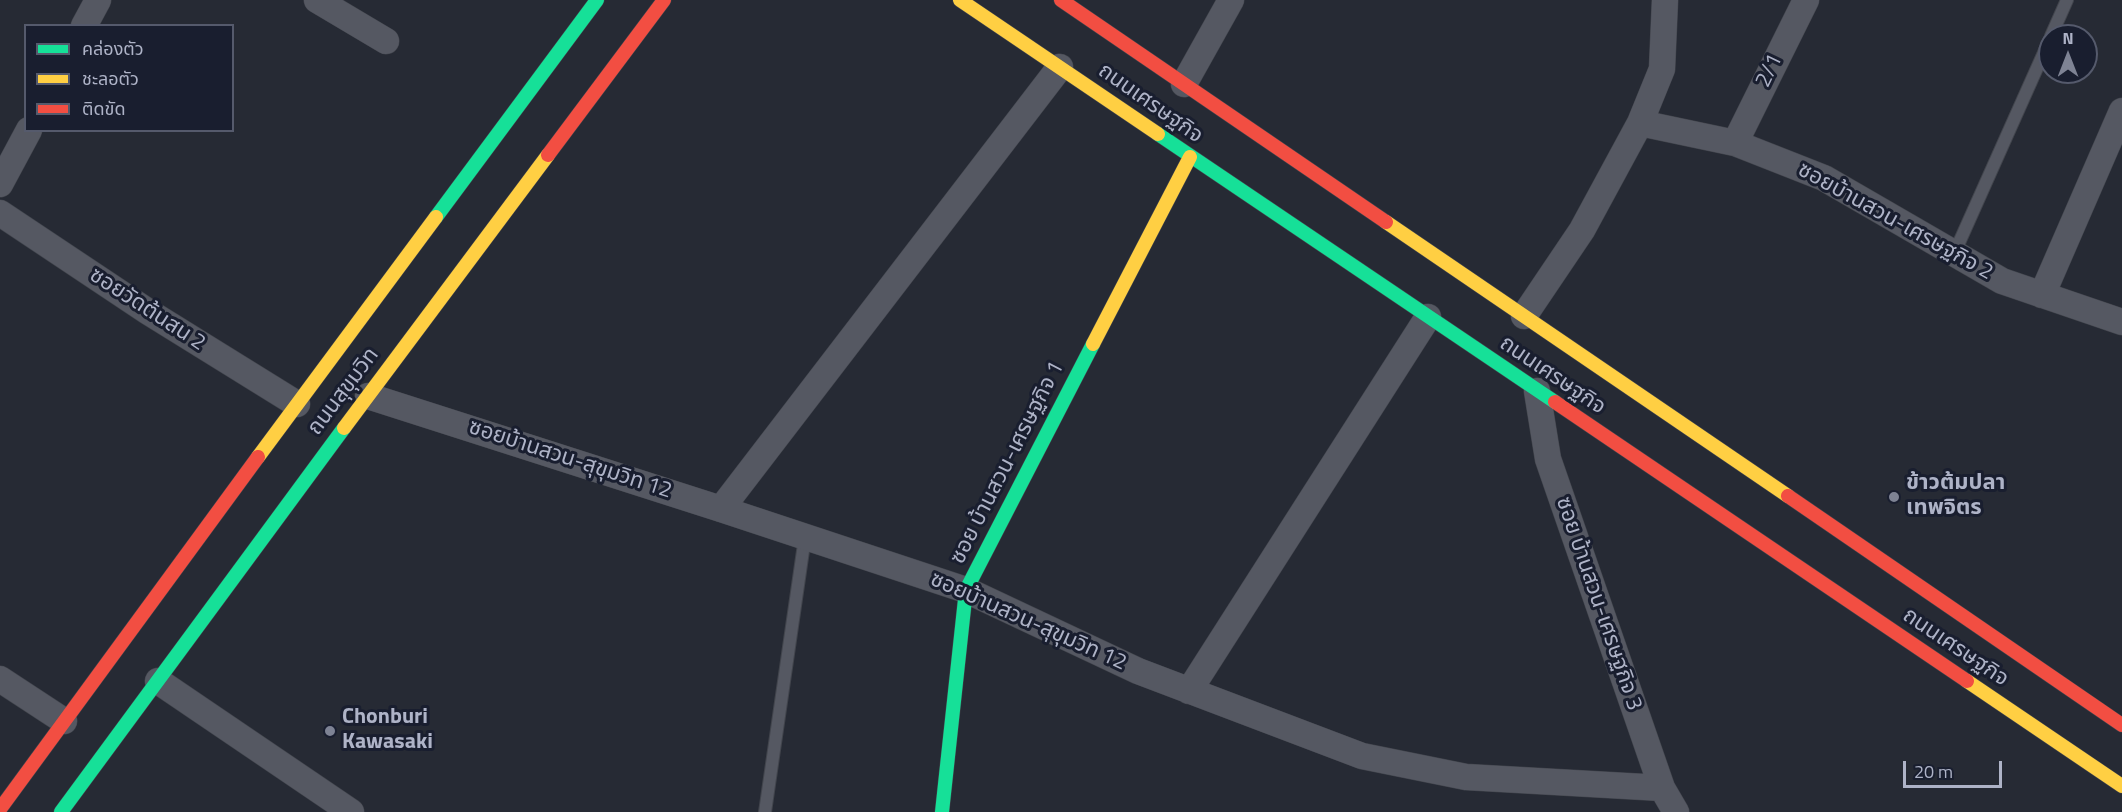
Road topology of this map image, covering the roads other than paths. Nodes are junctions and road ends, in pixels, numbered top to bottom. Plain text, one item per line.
1 (98, 0) edge
2 (317, 0) edge
3 (597, 0) edge
4 (664, 0) edge
5 (960, 0) edge
6 (1061, 0) edge
7 (1231, 0) edge
8 (1665, 0) edge
9 (1806, 0) edge
10 (2067, 0) edge
11 (85, 24) edge
12 (2057, 24) edge
13 (386, 41) dead end
14 (2038, 66) edge
15 (1060, 67) junction
16 (1184, 84) junction
17 (2122, 111) edge
18 (1641, 123) junction
19 (28, 132) edge
20 (1735, 143) junction
21 (1190, 157) junction
22 (0, 184) edge
23 (0, 213) edge
24 (1954, 254) junction
25 (2042, 295) junction
26 (1524, 316) junction
27 (1428, 317) junction
28 (2122, 322) edge
29 (1537, 391) junction
30 (368, 396) junction
31 (297, 404) junction
32 (721, 509) junction
33 (805, 537) junction
34 (966, 590) junction
35 (0, 679) edge
36 (158, 681) junction
37 (1189, 691) junction
38 (64, 721) junction
39 (2122, 725) edge
40 (2122, 786) edge
41 (1662, 788) junction
42 (0, 809) edge
43 (61, 812) edge
44 (351, 812) edge
45 (765, 812) edge
46 (942, 812) edge
47 (1676, 812) edge

1 - 11 street
2 - 13 street
3 - 31 main road, ถนนสุขุมวิท
4 - 30 main road, ถนนสุขุมวิท
5 - 15 main road, ถนนเศรษฐกิจ
6 - 16 main road, ถนนเศรษฐกิจ
7 - 16 street
8 - 18 street
9 - 20 street, 2/1
10 - 12 lane
14 - 24 lane
15 - 21 main road, ถนนเศรษฐกิจ
15 - 32 street
16 - 26 main road, ถนนเศรษฐกิจ
17 - 25 street
18 - 20 street, ซอยบ้านสวน-เศรษฐกิจ 2
18 - 26 street
19 - 22 street
20 - 24 street, ซอยบ้านสวน-เศรษฐกิจ 2
21 - 27 main road, ถนนเศรษฐกิจ
21 - 34 main road, ซอย บ้านสวน-เศรษฐกิจ 1
23 - 31 street, ซอยวัดต้นสน 2
24 - 25 street, ซอยบ้านสวน-เศรษฐกิจ 2
25 - 28 street, ซอยบ้านสวน-เศรษฐกิจ 2
26 - 39 main road, ถนนเศรษฐกิจ
27 - 29 main road, ถนนเศรษฐกิจ
27 - 37 street
29 - 40 main road, ถนนเศรษฐกิจ
29 - 41 street, ซอย บ้านสวน-เศรษฐกิจ 3
30 - 32 street, ซอยบ้านสวน-สุขุมวิท 12
30 - 36 main road, ถนนสุขุมวิท
31 - 38 main road, ถนนสุขุมวิท
32 - 33 street, ซอยบ้านสวน-สุขุมวิท 12
33 - 34 street, ซอยบ้านสวน-สุขุมวิท 12
33 - 45 lane
34 - 37 street, ซอยบ้านสวน-สุขุมวิท 12
34 - 46 main road, ซอย บ้านสวน-เศรษฐกิจ 1
35 - 38 street
36 - 43 main road, ถนนสุขุมวิท
36 - 44 street
37 - 41 street, ซอยบ้านสวน-สุขุมวิท 12
38 - 42 main road, ถนนสุขุมวิท
41 - 47 street, ซอย บ้านสวน-เศรษฐกิจ 3

